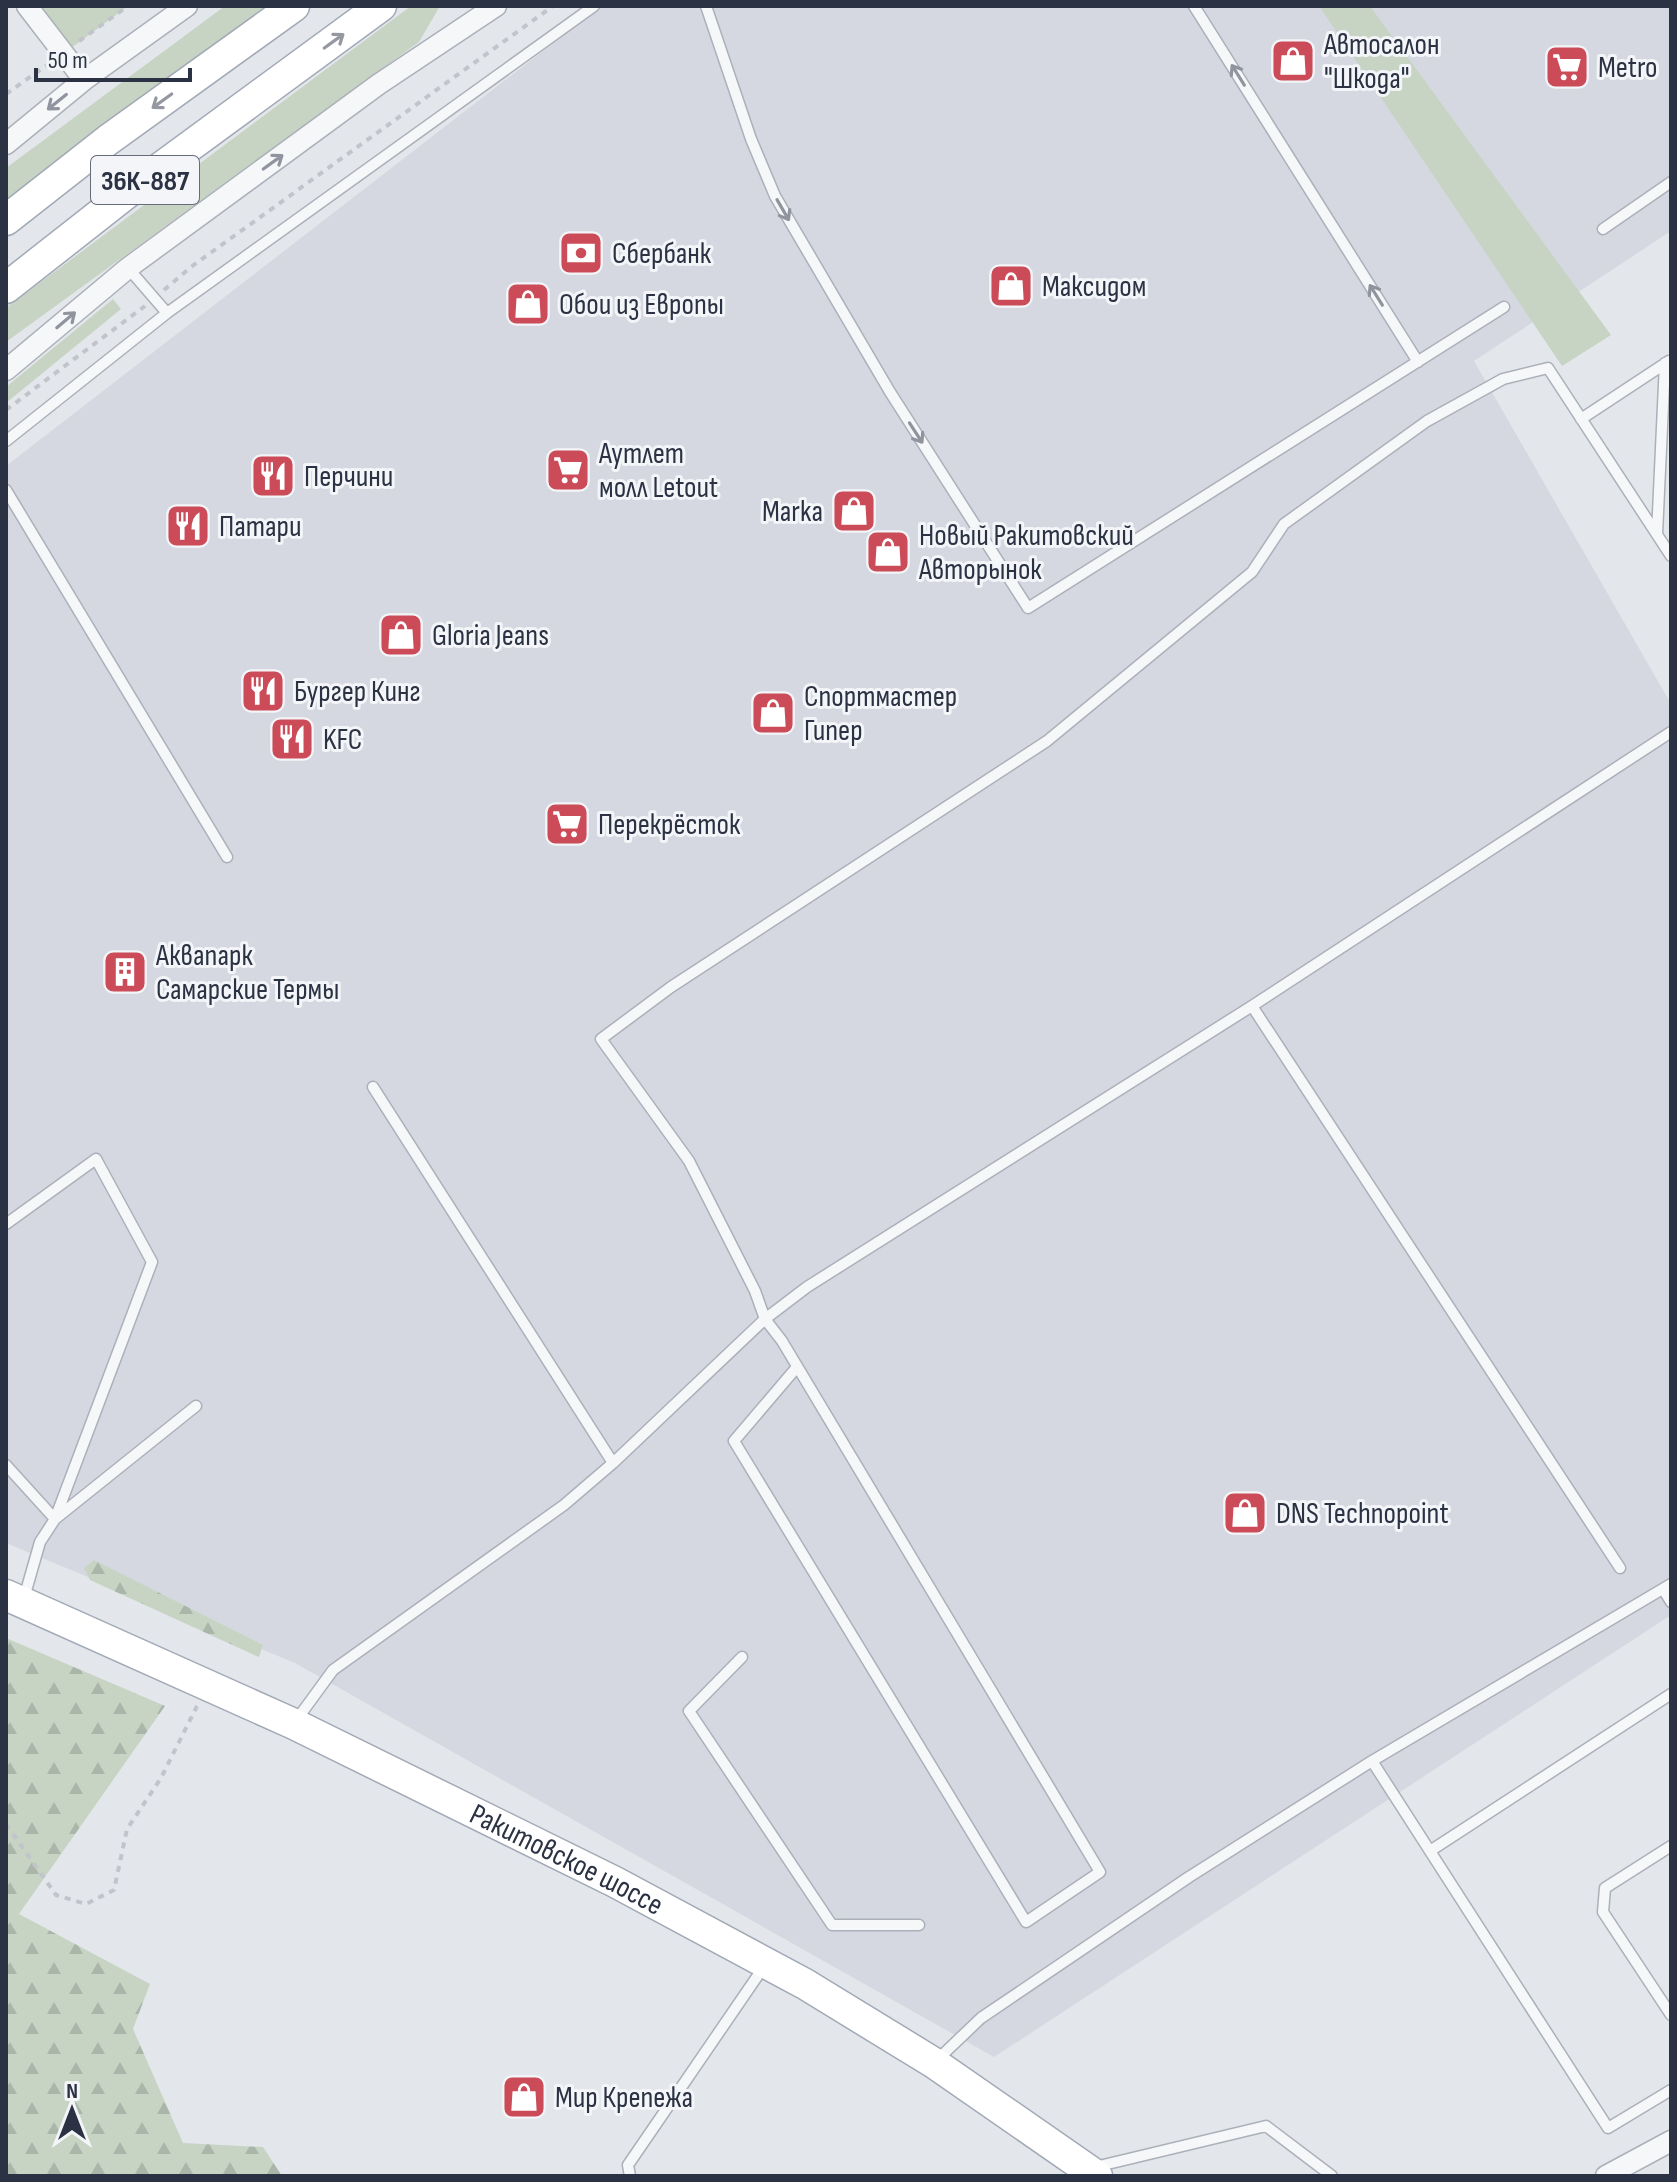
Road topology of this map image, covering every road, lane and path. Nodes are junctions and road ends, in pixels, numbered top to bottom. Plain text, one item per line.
1 (27, 6) edge
2 (187, 6) edge
3 (294, 6) edge
4 (381, 6) edge
5 (470, 6) edge
6 (496, 6) edge
7 (553, 6) edge
8 (594, 6) edge
9 (706, 6) edge
10 (1194, 6) edge
11 (454, 34) junction
12 (84, 80) junction
13 (6, 144) edge
14 (1671, 182) edge
15 (6, 220) edge
16 (1603, 229) dead end
17 (128, 268) junction
18 (6, 288) edge
19 (153, 300) junction
20 (1504, 307) dead end
21 (167, 313) junction
22 (1668, 361) edge
23 (1418, 362) junction
24 (6, 370) edge
25 (6, 410) edge
26 (1581, 419) junction
27 (1667, 419) edge
28 (6, 441) edge
29 (6, 490) edge
30 (1657, 534) junction
31 (1671, 556) edge
32 (1671, 732) edge
33 (227, 857) dead end
34 (1252, 1006) junction
35 (373, 1087) dead end
36 (6, 1224) edge
37 (765, 1319) junction
38 (797, 1367) junction
39 (196, 1406) dead end
40 (613, 1463) junction
41 (6, 1465) edge
42 (55, 1519) junction
43 (1620, 1568) dead end
44 (1667, 1586) edge
45 (14, 1599) edge
46 (1671, 1602) edge
47 (742, 1657) dead end
48 (207, 1684) junction
49 (1671, 1694) edge
50 (294, 1724) junction
51 (1372, 1761) junction
52 (6, 1824) edge
53 (1671, 1846) edge
54 (1430, 1851) junction
55 (919, 1925) dead end
56 (766, 1963) junction
57 (1671, 2015) edge
58 (934, 2063) junction
59 (1671, 2090) edge
60 (1671, 2141) edge
61 (1092, 2173) edge
62 (630, 2176) edge
63 (1332, 2176) edge
64 (1606, 2176) edge

1 - 12 street
2 - 12 street
3 -> 15 main road, 36К-887
18 -> 4 main road, 36К-887
5 - 11 street
6 - 11 street
7 - 19 path
8 - 21 lane
9 -> 23 lane
23 -> 10 lane
17 -> 11 street
12 -> 13 street
14 - 16 lane
17 - 19 lane
24 -> 17 street
19 - 21 lane
19 - 25 path
20 - 23 lane
21 - 28 lane
22 - 26 lane
22 - 27 lane
26 - 30 lane
26 - 37 lane
27 - 30 lane
29 - 33 lane
30 - 31 lane
32 - 34 lane
34 - 37 lane
34 - 43 lane
35 - 40 lane
36 - 42 lane
37 - 38 lane
37 - 40 lane
38 - 38 lane
39 - 42 lane
40 - 50 lane
41 - 42 lane
42 - 45 lane
44 - 46 lane
44 - 51 lane
45 - 48 main road, Ракитовское шоссе
47 - 55 lane
48 - 50 main road, Ракитовское шоссе
48 - 52 path
49 - 54 lane
50 - 56 main road, Ракитовское шоссе
51 - 54 lane
51 - 58 lane
53 - 57 lane
54 - 59 lane
56 - 58 main road, Ракитовское шоссе
56 - 62 lane
58 - 61 main road, Ракитовское шоссе
60 - 64 street
61 - 63 lane

